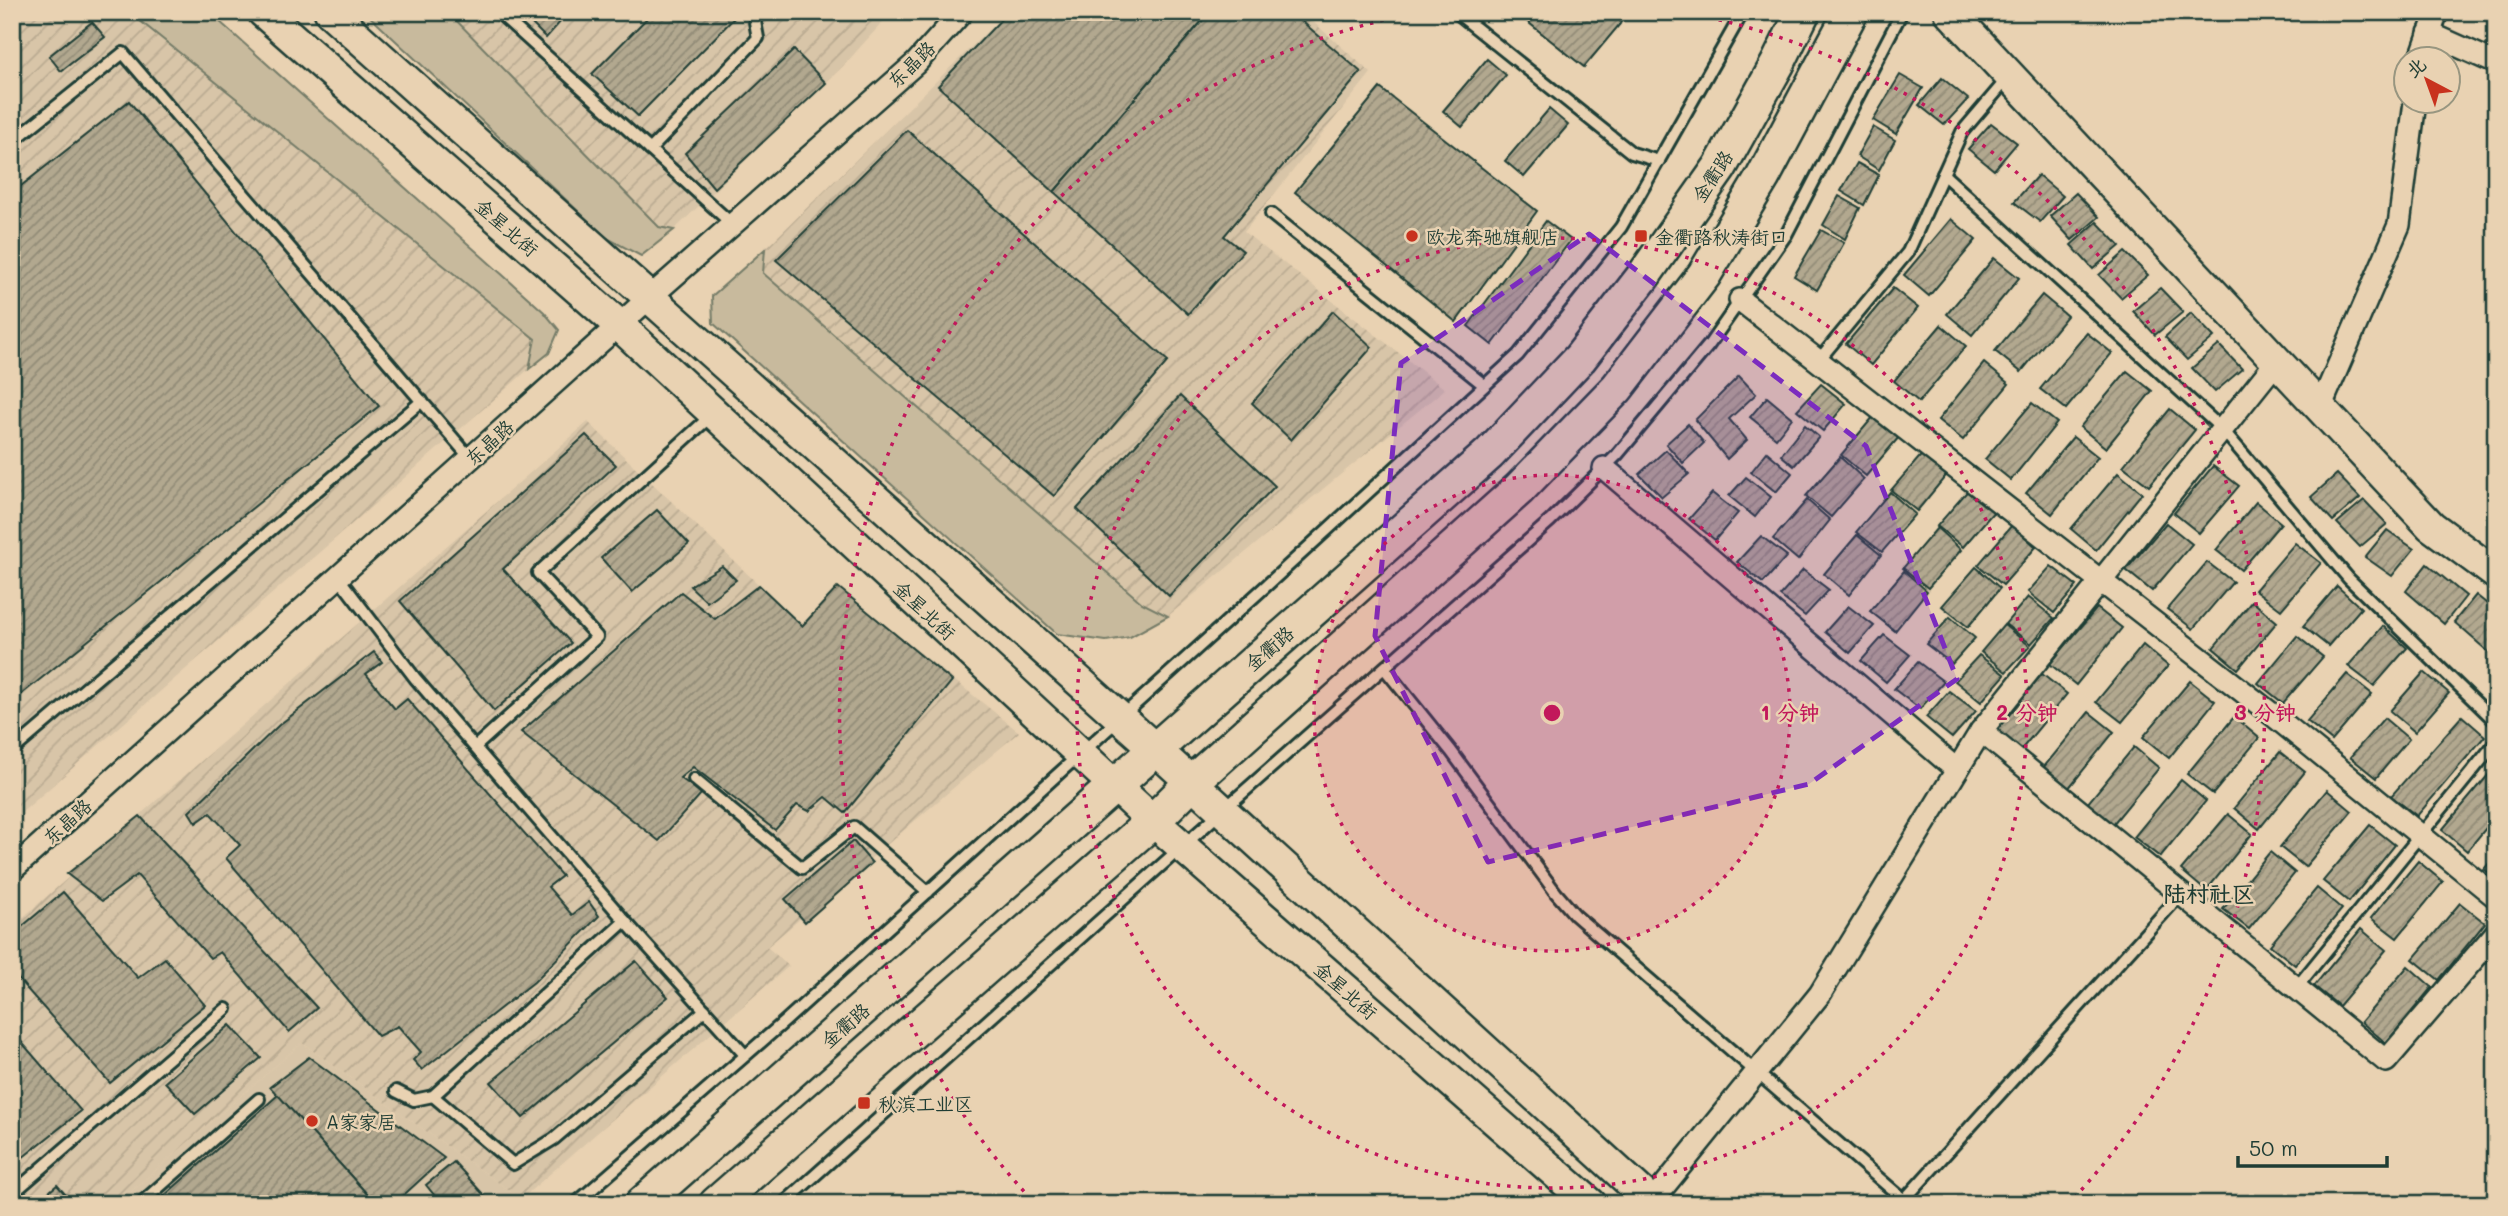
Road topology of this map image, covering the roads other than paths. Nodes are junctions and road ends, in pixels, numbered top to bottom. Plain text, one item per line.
1 (263, 12) edge
2 (330, 12) edge
3 (498, 12) edge
4 (962, 12) edge
5 (1456, 12) edge
6 (1743, 12) edge
7 (1803, 12) edge
8 (1851, 12) edge
9 (1902, 12) edge
10 (1951, 12) edge
11 (2437, 12) edge
12 (755, 22) dead end
13 (2429, 33) junction
14 (2425, 46) edge
15 (2496, 62) edge
16 (2010, 76) junction
17 (2413, 116) edge
18 (12, 142) edge
19 (650, 150) junction
20 (1659, 161) junction
21 (1943, 174) junction
22 (1271, 214) dead end
23 (732, 224) junction
24 (649, 298) junction
25 (1740, 300) junction
26 (619, 325) junction
27 (1818, 361) junction
28 (2277, 361) junction
29 (1484, 385) junction
30 (422, 401) junction
31 (2320, 408) junction
32 (714, 413) junction
33 (2222, 429) junction
34 (471, 459) junction
35 (1604, 468) junction
36 (2496, 574) edge
37 (338, 577) junction
38 (2101, 581) junction
39 (1385, 669) junction
40 (1120, 718) junction
41 (2496, 722) edge
42 (1981, 731) junction
43 (2494, 746) edge
44 (475, 747) junction
45 (1155, 749) junction
46 (12, 751) edge
47 (1080, 754) junction
48 (1957, 770) junction
49 (694, 779) dead end
50 (1191, 783) junction
51 (1116, 786) junction
52 (1222, 811) junction
53 (1153, 821) junction
54 (2420, 835) junction
55 (1182, 847) junction
56 (12, 870) edge
57 (928, 892) junction
58 (2181, 894) junction
59 (2496, 897) edge
60 (625, 921) junction
61 (2496, 933) edge
62 (2296, 988) junction
63 (226, 1009) dead end
64 (705, 1010) junction
65 (745, 1055) junction
66 (1757, 1072) junction
67 (396, 1091) dead end
68 (433, 1096) junction
69 (259, 1099) dead end
70 (12, 1194) edge
71 (1653, 1203) edge
72 (140, 1204) edge
73 (575, 1204) edge
74 (642, 1204) edge
75 (716, 1204) edge
76 (783, 1204) edge
77 (1591, 1204) edge

1 - 26 main road, 金星北街
2 - 24 main road
3 - 19 lane
4 - 23 street, 东晶路
5 - 20 lane
6 - 20 lane
7 - 45 main road, 金衢路
8 - 50 main road
9 - 25 lane
10 - 16 main road
11 - 13 street
12 - 19 lane
13 - 14 street
13 - 15 street
16 - 21 lane
16 - 28 main road
17 - 31 street
18 - 30 lane
19 - 23 lane
20 - 29 lane
21 - 27 lane
21 - 33 lane
22 - 29 lane
23 - 24 street, 东晶路
24 - 26 street, 东晶路
24 - 40 main road
25 - 27 street
25 - 35 lane
26 - 32 main road, 金星北街
26 - 34 street, 东晶路
27 - 38 street
28 - 31 main road
28 - 33 street
29 - 40 lane
30 - 34 lane
30 - 46 lane
31 - 36 main road
32 - 44 lane
32 - 47 main road, 金星北街
33 - 38 street
33 - 41 lane
34 - 37 street, 东晶路
35 - 39 lane
35 - 48 street
37 - 44 lane
37 - 56 street, 东晶路
38 - 42 street
38 - 54 street
39 - 52 lane
39 - 66 lane
40 - 45 main road
40 - 47 lane
42 - 48 street
42 - 58 street
43 - 54 lane
44 - 60 lane
45 - 50 main road
45 - 51 main road, 金衢路
47 - 51 main road, 金星北街
47 - 57 lane
48 - 66 street
49 - 57 lane
50 - 52 main road
50 - 53 main road
51 - 53 main road, 金星北街
51 - 74 main road, 金衢路
52 - 55 lane
52 - 71 main road
53 - 55 main road, 金星北街
53 - 75 main road
54 - 59 street
54 - 62 lane
55 - 76 lane
55 - 77 main road, 金星北街
57 - 65 lane
58 - 62 street
58 - 66 lane
60 - 64 lane
60 - 68 lane
61 - 62 street
63 - 70 lane
64 - 65 lane
64 - 68 lane
65 - 73 lane
66 - 71 street
67 - 68 lane
69 - 72 lane

